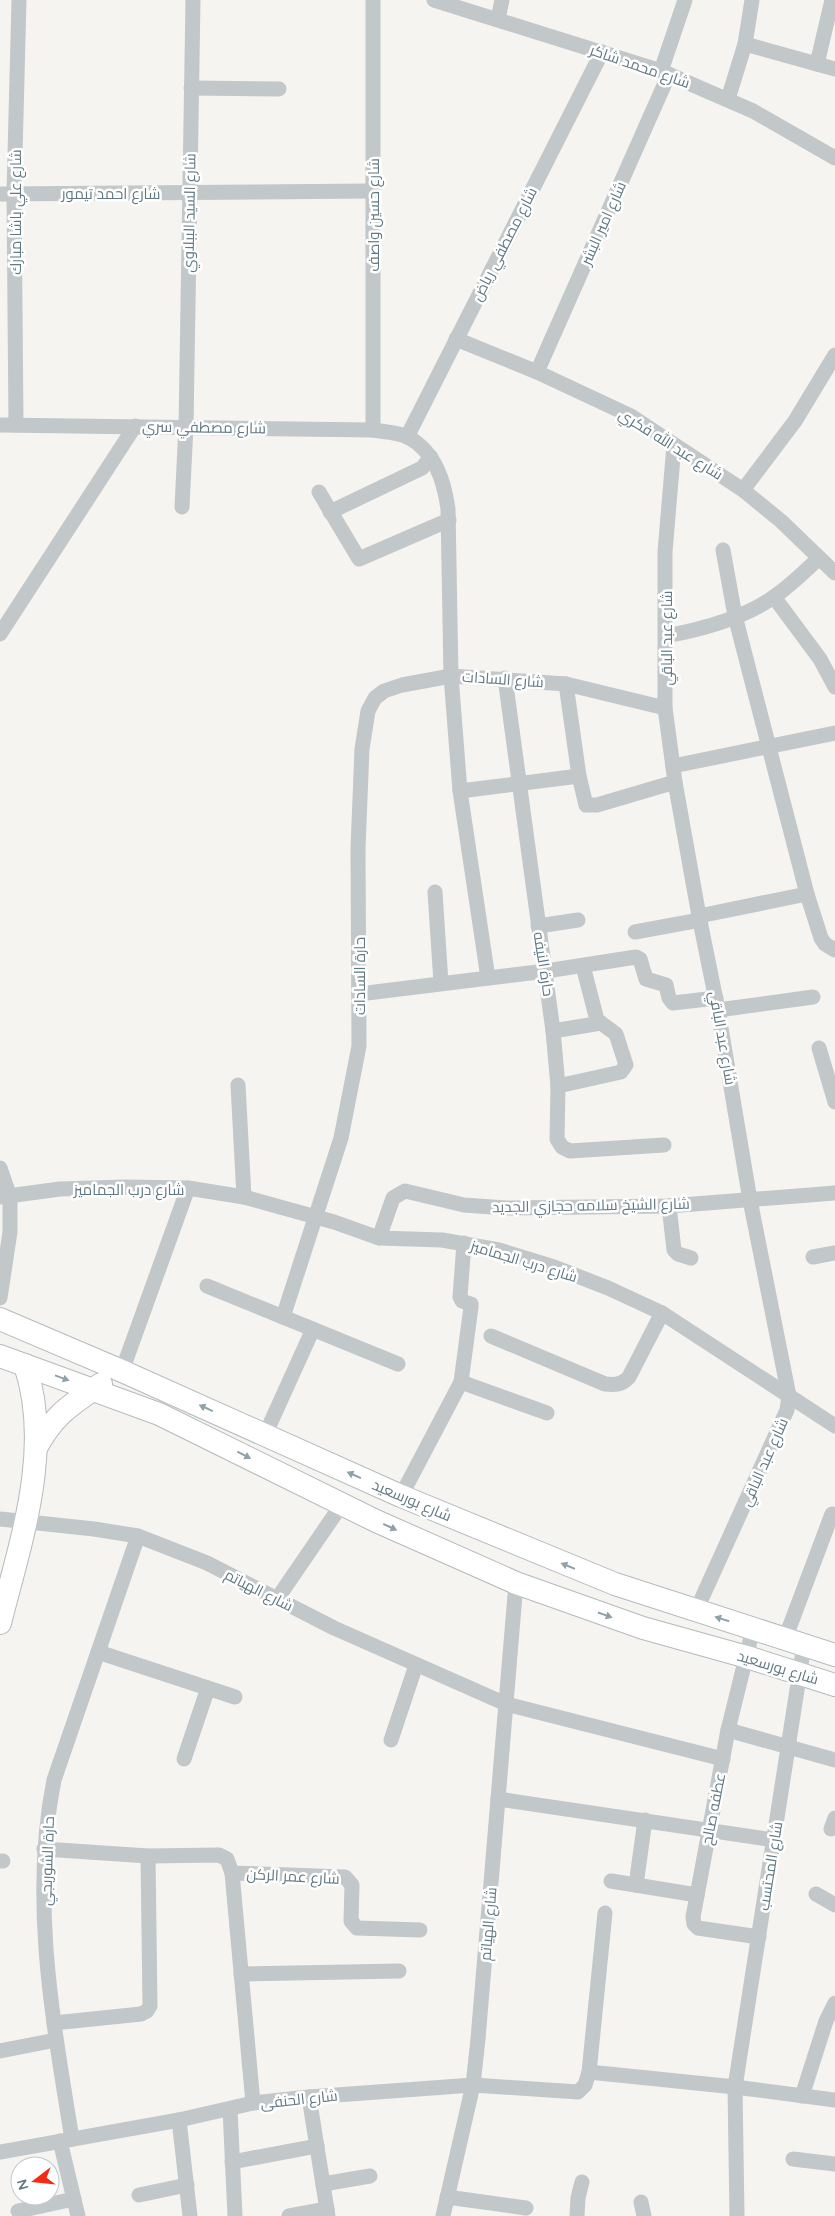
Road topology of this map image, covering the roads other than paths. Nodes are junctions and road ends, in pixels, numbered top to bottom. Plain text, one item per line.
1 (19, 0) edge
2 (192, 0) edge
3 (373, 0) edge
4 (502, 0) edge
5 (685, 0) edge
6 (752, 0) edge
7 (832, 0) edge
8 (443, 1) edge
9 (498, 19) junction
10 (744, 44) junction
11 (602, 52) junction
12 (817, 64) junction
13 (835, 69) edge
14 (665, 73) junction
15 (191, 88) junction
16 (279, 89) dead end
17 (728, 99) junction
18 (835, 158) edge
19 (372, 191) junction
20 (189, 192) junction
21 (7, 193) edge
22 (456, 339) junction
23 (835, 355) edge
24 (537, 372) junction
25 (0, 425) edge
26 (16, 425) junction
27 (135, 426) junction
28 (186, 426) junction
29 (373, 430) junction
30 (408, 437) junction
31 (674, 445) junction
32 (431, 457) junction
33 (743, 490) junction
34 (319, 492) dead end
35 (182, 507) dead end
36 (330, 512) junction
37 (449, 520) junction
38 (723, 550) dead end
39 (819, 558) junction
40 (835, 573) edge
41 (774, 597) junction
42 (735, 616) junction
43 (0, 634) edge
44 (666, 636) junction
45 (451, 676) junction
46 (505, 678) junction
47 (566, 684) junction
48 (835, 687) edge
49 (665, 708) junction
50 (365, 729) joint
51 (835, 733) edge
52 (771, 748) junction
53 (674, 766) junction
54 (579, 776) junction
55 (675, 782) junction
56 (520, 785) junction
57 (460, 791) junction
58 (435, 892) dead end
59 (807, 894) junction
60 (699, 918) junction
61 (578, 920) dead end
62 (538, 926) junction
63 (635, 932) dead end
64 (835, 950) edge
65 (583, 966) junction
66 (546, 971) junction
67 (488, 978) junction
68 (441, 983) junction
69 (359, 994) junction
70 (813, 997) dead end
71 (717, 1004) junction
72 (601, 1023) junction
73 (553, 1031) junction
74 (819, 1048) dead end
75 (238, 1085) dead end
76 (558, 1086) junction
77 (835, 1102) edge
78 (664, 1145) dead end
79 (0, 1168) edge
80 (188, 1188) junction
81 (835, 1193) edge
82 (5, 1197) edge
83 (244, 1197) junction
84 (750, 1200) junction
85 (669, 1206) junction
86 (316, 1217) junction
87 (379, 1238) junction
88 (464, 1243) junction
89 (835, 1253) edge
90 (813, 1257) dead end
91 (691, 1258) dead end
92 (207, 1286) dead end
93 (0, 1298) edge
94 (662, 1314) junction
95 (283, 1317) junction
96 (0, 1319) edge
97 (313, 1330) junction
98 (491, 1336) dead end
99 (0, 1356) edge
100 (398, 1364) dead end
101 (25, 1365) junction
102 (122, 1370) junction
103 (461, 1382) junction
104 (93, 1390) junction
105 (789, 1396) junction
106 (547, 1414) dead end
107 (835, 1426) edge
108 (265, 1435) junction
109 (36, 1449) junction
110 (401, 1496) junction
111 (342, 1504) junction
112 (832, 1514) dead end
113 (0, 1519) edge
114 (26, 1522) junction
115 (138, 1536) junction
116 (516, 1583) junction
117 (277, 1599) junction
118 (696, 1611) junction
119 (0, 1623) edge
120 (752, 1629) junction
121 (794, 1642) junction
122 (98, 1652) junction
123 (835, 1654) edge
124 (747, 1657) junction
125 (416, 1664) junction
126 (799, 1673) junction
127 (835, 1685) edge
128 (208, 1688) junction
129 (235, 1696) dead end
130 (506, 1704) junction
131 (728, 1730) junction
132 (391, 1740) dead end
133 (789, 1747) junction
134 (184, 1759) dead end
135 (723, 1759) junction
136 (835, 1760) edge
137 (498, 1799) junction
138 (645, 1820) junction
139 (709, 1829) junction
140 (774, 1840) junction
141 (44, 1849) junction
142 (148, 1856) junction
143 (232, 1873) junction
144 (611, 1881) dead end
145 (636, 1885) junction
146 (816, 1894) dead end
147 (697, 1895) junction
148 (835, 1904) edge
149 (605, 1912) dead end
150 (420, 1930) dead end
151 (759, 1937) junction
152 (399, 1971) dead end
153 (241, 1974) junction
154 (835, 2003) edge
155 (54, 2023) junction
156 (56, 2040) junction
157 (0, 2051) edge
158 (589, 2072) junction
159 (473, 2085) junction
160 (735, 2087) junction
161 (802, 2096) junction
162 (309, 2098) junction
163 (835, 2100) edge
164 (253, 2103) junction
165 (230, 2108) junction
166 (178, 2120) junction
167 (66, 2140) junction
168 (317, 2146) junction
169 (0, 2152) edge
170 (793, 2159) dead end
171 (232, 2162) junction
172 (835, 2164) edge
173 (370, 2176) dead end
174 (582, 2182) dead end
175 (323, 2184) junction
176 (186, 2185) junction
177 (139, 2195) dead end
178 (447, 2197) junction
179 (74, 2199) junction
180 (526, 2208) dead end
181 (18, 2211) dead end
182 (327, 2212) edge
183 (78, 2216) edge
184 (190, 2216) edge
185 (235, 2216) edge
186 (289, 2216) edge
187 (443, 2216) edge
188 (577, 2216) edge
189 (737, 2216) edge

1 - 21 street, شارع علي باشا مبارك
2 - 15 street, شارع السيد الببلاوي
3 - 19 street, شارع حسين واصف
4 - 9 street
5 - 14 street, شارع امير البشر
6 - 10 street
7 - 12 street
8 - 9 street, شارع محمد شاكر
9 - 11 street, شارع محمد شاكر
10 - 12 street
10 - 17 street
11 - 14 street, شارع محمد شاكر
11 - 22 street, شارع مصطفي رياض
12 - 13 street
14 - 17 street, شارع محمد شاكر
14 - 24 street, شارع امير البشر
15 - 16 street
15 - 20 street, شارع السيد الببلاوي
17 - 18 street, شارع محمد شاكر
19 - 20 street, شارع احمد تيمور
19 - 29 street, شارع حسين واصف
20 - 21 street, شارع احمد تيمور
20 - 28 street, شارع السيد الببلاوي
21 - 26 street, شارع علي باشا مبارك
22 - 24 street, شارع عبد الله فكري
22 - 30 street, شارع مصطفي رياض
23 - 33 street
24 - 31 street, شارع عبد الله فكري
25 - 26 street, شارع مصطفي سري
26 - 27 street, شارع مصطفي سري
27 - 28 street, شارع مصطفي سري
27 - 43 street
28 - 29 street, شارع مصطفي سري
28 - 35 street, شارع السيد الببلاوي
29 - 30 street, شارع مصطفي سري
30 - 32 street
31 - 33 street, شارع عبد الله فكري
31 - 44 street, شارع عبد الباقي
32 - 36 street
32 - 37 street
33 - 39 street, شارع عبد الله فكري
34 - 36 street
36 - 37 street
37 - 45 street
38 - 42 street
39 - 40 street, شارع عبد الله فكري
39 - 41 street
41 - 42 street
41 - 48 street
42 - 44 street
42 - 52 street
44 - 49 street, شارع عبد الباقي
45 - 46 street, شارع السادات
45 - 50 street, شارع السادات
45 - 57 street
46 - 47 street, شارع السادات
46 - 56 street, حارة النيفه
47 - 49 street, شارع السادات
47 - 54 street
49 - 53 street, شارع عبد الباقي
50 - 69 street, حارة السادات
51 - 52 street
52 - 53 street
52 - 59 street
53 - 55 street, شارع عبد الباقي
54 - 55 street
54 - 56 street
55 - 60 street, شارع عبد الباقي
56 - 57 street
56 - 62 street, حارة النيفه
57 - 67 street
58 - 68 street
59 - 60 street
59 - 64 street
60 - 63 street
60 - 71 street, شارع عبد الباقي
61 - 62 street
62 - 66 street, حارة النيفه
65 - 66 street
65 - 71 street
65 - 72 street
66 - 67 street
66 - 73 street, حارة النيفه
67 - 68 street
68 - 69 street
69 - 86 street, حارة السادات
70 - 71 street
71 - 84 street, شارع عبد الباقي
72 - 73 street
72 - 76 street
73 - 76 street, حارة النيفه
74 - 77 street
75 - 83 street
76 - 78 street, حارة النيفه
79 - 82 street
80 - 82 street, شارع درب الجماميز
80 - 83 street, شارع درب الجماميز
80 - 102 street
81 - 84 street, شارع الشيخ سلامه حجازي الجديد
82 - 93 street
83 - 86 street, شارع درب الجماميز
84 - 85 street, شارع الشيخ سلامه حجازي الجديد
84 - 105 street, شارع عبد الباقي
85 - 87 street, شارع الشيخ سلامه حجازي الجديد
85 - 91 street
86 - 87 street, شارع درب الجماميز
86 - 95 street, حارة السادات
87 - 88 street, شارع درب الجماميز
88 - 94 street, شارع درب الجماميز
88 - 103 street
89 - 90 street
92 - 95 street
94 - 98 street
94 - 105 street, شارع درب الجماميز
95 - 97 street
96 - 102 main road, شارع بورسعيد
97 - 100 street
97 - 108 street
99 - 101 main road, شارع بورسعيد
101 -> 104 main road, شارع بورسعيد
101 - 109 main road
102 - 104 main road
108 -> 102 main road, شارع بورسعيد
103 - 106 street
103 - 110 street
104 - 109 main road
104 -> 111 main road, شارع بورسعيد
105 - 107 street, شارع درب الجماميز
105 - 118 street, شارع عبد الباقي
110 -> 108 main road, شارع بورسعيد
109 - 114 main road
118 -> 110 main road, شارع بورسعيد
111 -> 116 main road, شارع بورسعيد
111 - 117 street
112 - 121 street, شارع المحتسب
113 - 114 street, شارع الهياتم
114 - 115 street, شارع الهياتم
114 - 119 main road
115 - 117 street, شارع الهياتم
115 - 122 street, حارة الشوربجي
116 -> 124 main road, شارع بورسعيد
116 - 130 street, شارع الهياتم
117 - 125 street, شارع الهياتم
120 -> 118 main road, شارع بورسعيد
120 - 121 main road, شارع بورسعيد
120 - 124 street, عطفه صالح
121 - 123 main road, شارع بورسعيد
121 - 126 street, شارع المحتسب
122 - 128 street
122 - 141 street, حارة الشوربجي
124 - 126 main road, شارع بورسعيد
124 - 131 street, عطفه صالح
125 - 130 street, شارع الهياتم
125 - 132 street
126 - 127 main road, شارع بورسعيد
126 - 133 street, شارع المحتسب
128 - 129 street
128 - 134 street
130 - 135 street
130 - 137 street, شارع الهياتم
131 - 133 street
131 - 135 street, عطفه صالح
133 - 136 street
133 - 140 street, شارع المحتسب
135 - 139 street, عطفه صالح
137 - 138 street
137 - 159 street, شارع الهياتم
138 - 139 street
138 - 145 street
139 - 140 street
139 - 147 street, عطفه صالح
140 - 151 street, شارع المحتسب
141 - 142 street, شارع عمر الركن
141 - 155 street, حارة الشوربجي
142 - 143 street, شارع عمر الركن
142 - 155 street
143 - 150 street, شارع عمر الركن
143 - 153 street
144 - 145 street
145 - 147 street
146 - 148 street
147 - 151 street, عطفه صالح
149 - 158 street
151 - 160 street, شارع المحتسب
152 - 153 street
153 - 164 street
154 - 161 street
155 - 156 street, حارة الشوربجي
156 - 157 street
156 - 167 street, حارة الشوربجي
158 - 159 street, شارع الحنفى
158 - 160 street
159 - 162 street, شارع الحنفى
159 - 178 street, شارع الهياتم
160 - 161 street
160 - 189 street, شارع المحتسب
161 - 163 street
162 - 164 street, شارع الحنفى
162 - 168 street
164 - 165 street, شارع الحنفى
165 - 166 street, شارع الحنفى
165 - 171 street
166 - 167 street, شارع الحنفى
166 - 176 street
167 - 169 street, شارع الحنفى
167 - 179 street, حارة الشوربجي
168 - 171 street
168 - 175 street
170 - 172 street
171 - 185 street
173 - 175 street
174 - 188 street
175 - 182 street
176 - 177 street
176 - 184 street
178 - 180 street
178 - 187 street, شارع الهياتم
179 - 181 street
179 - 183 street, حارة الشوربجي
182 - 186 street

